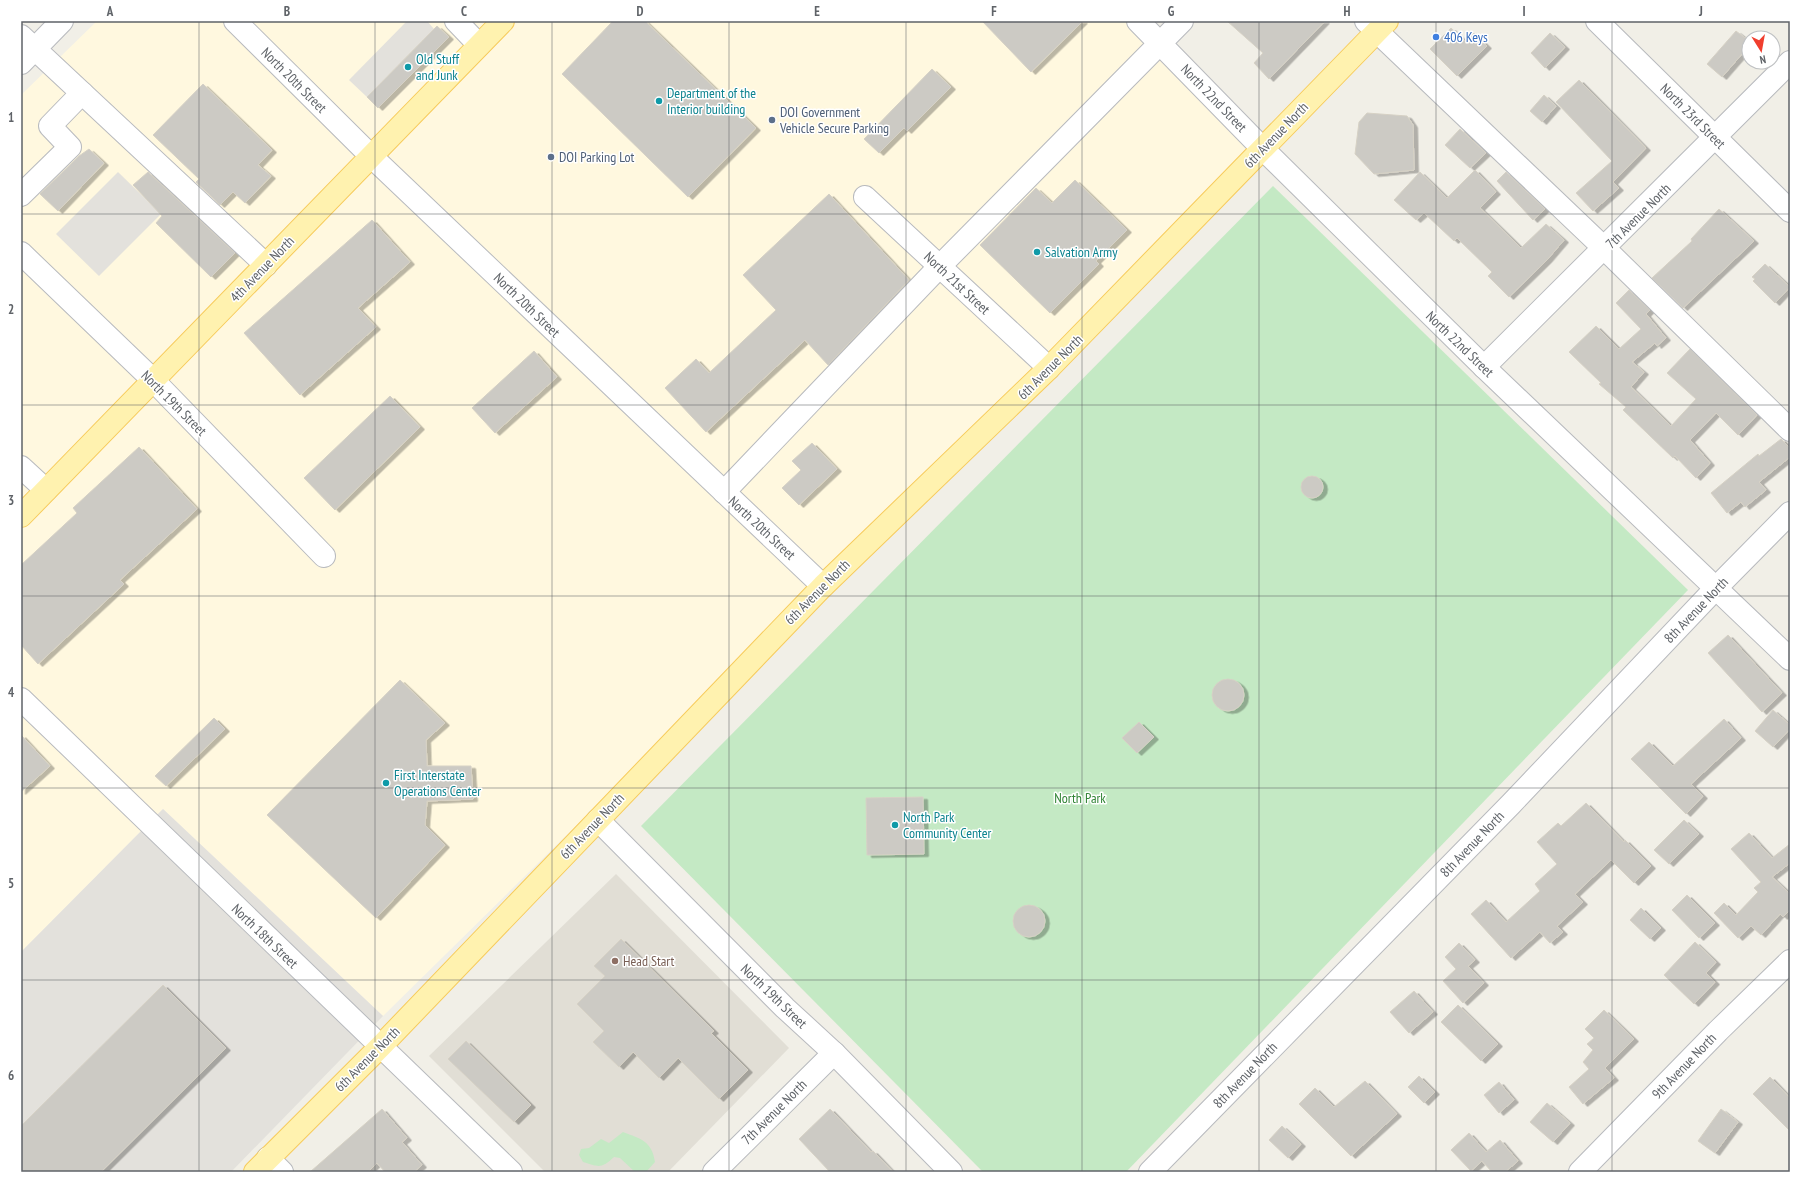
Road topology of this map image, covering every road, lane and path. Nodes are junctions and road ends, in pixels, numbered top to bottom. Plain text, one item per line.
1 (62, 21) edge
2 (235, 21) edge
3 (456, 21) edge
4 (503, 21) edge
5 (1138, 21) edge
6 (1182, 21) edge
7 (1597, 21) edge
8 (1376, 25) edge
9 (1160, 44) junction
10 (479, 45) junction
11 (26, 49) edge
12 (1790, 62) edge
13 (82, 93) junction
14 (1716, 138) junction
15 (1263, 149) junction
16 (372, 157) junction
17 (21, 195) edge
18 (865, 197) dead end
19 (1790, 211) edge
20 (1604, 248) junction
21 (21, 253) edge
22 (266, 265) junction
23 (940, 266) junction
24 (1484, 367) junction
25 (1049, 368) junction
26 (152, 380) junction
27 (1790, 430) edge
28 (21, 467) edge
29 (46, 490) junction
30 (724, 492) junction
31 (1790, 513) edge
32 (21, 516) edge
33 (324, 556) dead end
34 (823, 586) junction
35 (1716, 588) junction
36 (1790, 659) edge
37 (21, 698) edge
38 (598, 820) junction
39 (1790, 961) edge
40 (380, 1047) junction
41 (834, 1052) junction
42 (269, 1167) edge
43 (724, 1169) edge
44 (511, 1172) edge
45 (951, 1172) edge
46 (1150, 1172) edge
47 (1580, 1172) edge

1 - 11 street
2 - 16 street, North 20th Street
3 - 10 street
4 - 10 main road, 4th Avenue North
5 - 9 street, North 22nd Street
6 - 9 street
7 - 14 street, North 23rd Street
8 - 15 main road, 6th Avenue North
8 - 20 street
9 - 15 street, North 22nd Street
9 - 23 street
10 - 16 main road, 4th Avenue North
11 - 13 street
12 - 14 street, 7th Avenue North
13 - 17 street
13 - 22 street
14 - 19 street, North 23rd Street
14 - 20 street, 7th Avenue North
15 - 24 street, North 22nd Street
15 - 25 main road, 6th Avenue North
16 - 22 main road, 4th Avenue North
16 - 30 street, North 20th Street
18 - 23 street, North 21st Street
20 - 24 street, 7th Avenue North
20 - 27 street
21 - 26 street, North 19th Street
22 - 26 main road, 4th Avenue North
23 - 25 street, North 21st Street
23 - 30 street
24 - 35 street, North 22nd Street
25 - 34 main road, 6th Avenue North
26 - 29 main road, 4th Avenue North
26 - 33 street, North 19th Street
28 - 29 street
29 - 32 main road, 4th Avenue North
30 - 34 street, North 20th Street
31 - 35 street, 8th Avenue North
34 - 38 main road, 6th Avenue North
35 - 36 street, North 22nd Street
35 - 46 street, 8th Avenue North
37 - 40 street, North 18th Street
38 - 40 main road, 6th Avenue North
38 - 41 street, North 19th Street
39 - 47 street, 9th Avenue North
40 - 42 main road, 6th Avenue North
40 - 44 street, North 18th Street
41 - 43 street, 7th Avenue North
41 - 45 street, North 19th Street

